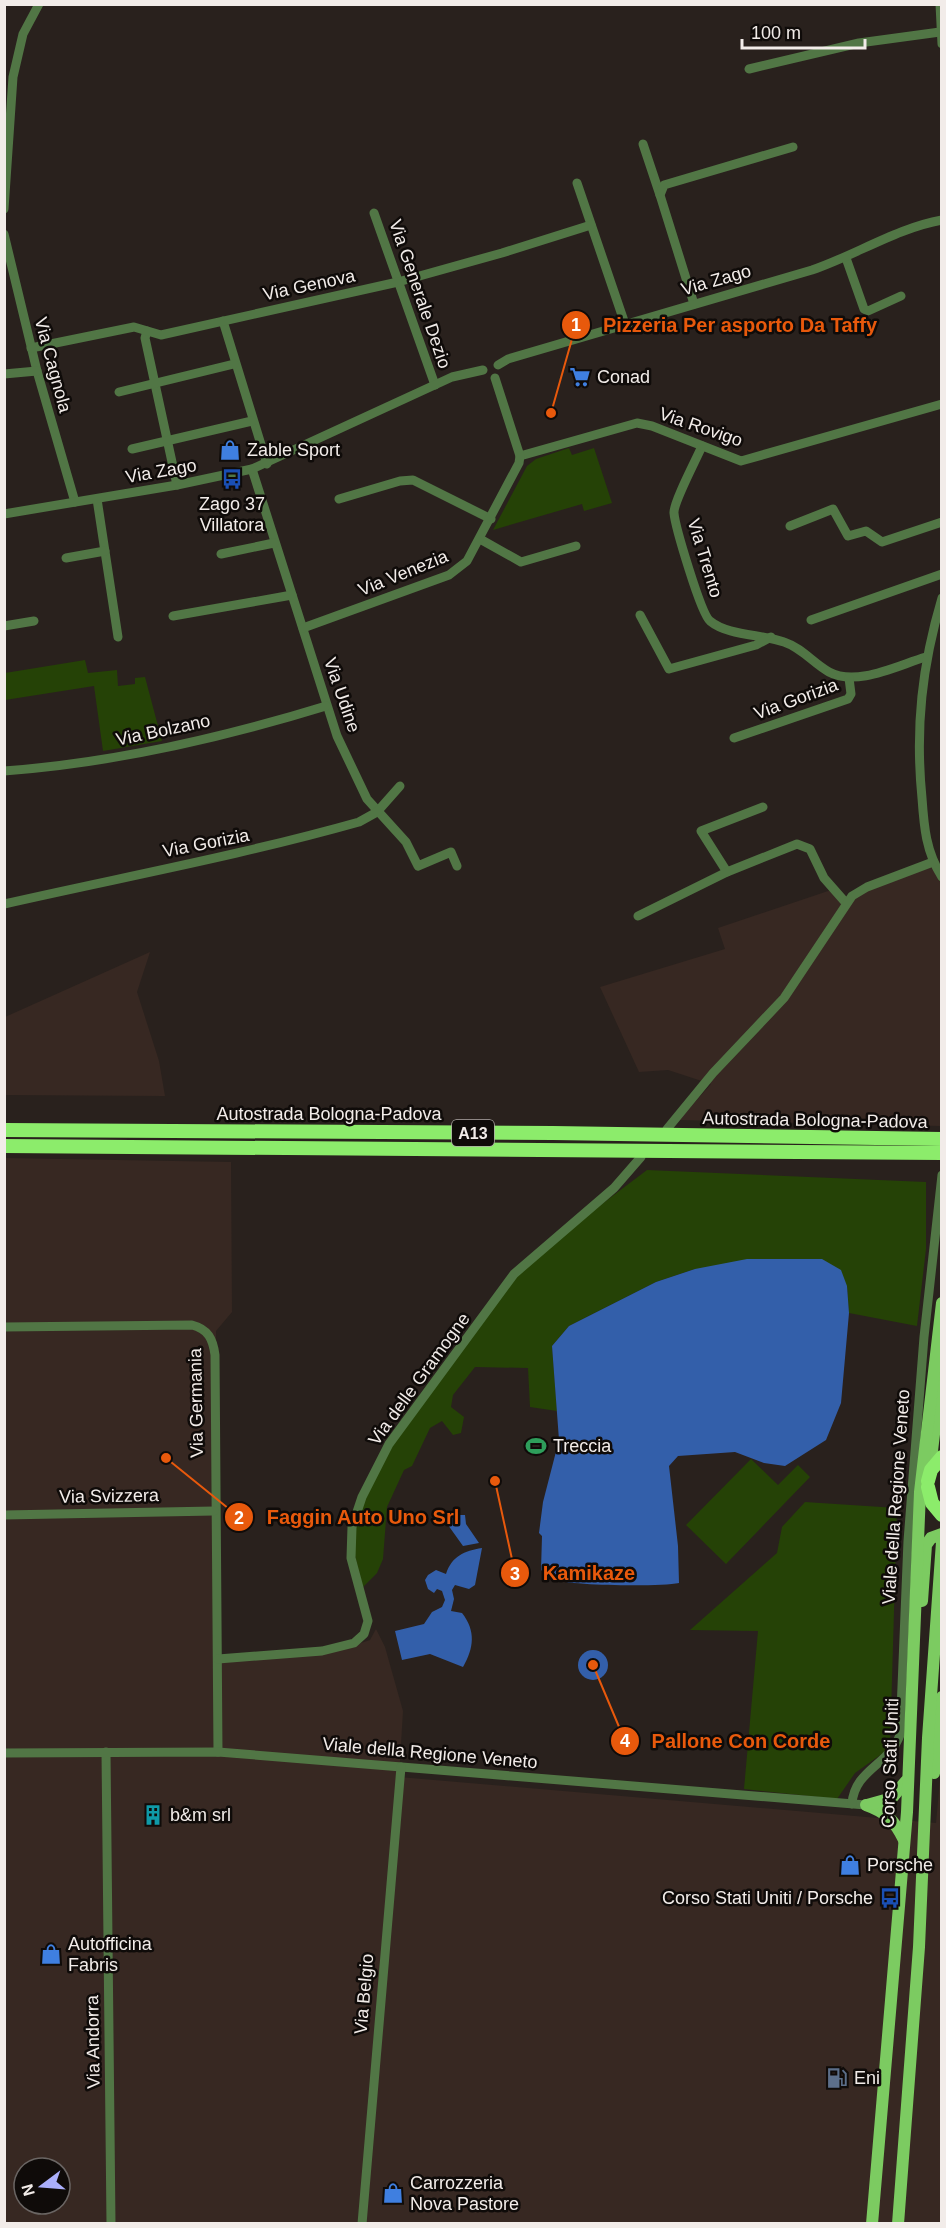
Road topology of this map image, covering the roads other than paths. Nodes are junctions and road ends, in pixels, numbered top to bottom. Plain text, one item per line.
1 (39, 4) edge
2 (940, 4) edge
3 (940, 32) edge
4 (942, 44) edge
5 (749, 69) dead end
6 (643, 144) dead end
7 (793, 147) dead end
8 (577, 183) dead end
9 (660, 195) junction
10 (4, 209) edge
11 (374, 213) dead end
12 (942, 219) edge
13 (591, 225) junction
14 (4, 234) edge
15 (5, 246) edge
16 (846, 258) junction
17 (398, 282) junction
18 (901, 296) dead end
19 (693, 304) junction
20 (223, 321) junction
21 (625, 324) junction
22 (147, 331) junction
23 (31, 348) junction
24 (234, 364) junction
25 (498, 365) junction
26 (37, 370) junction
27 (483, 370) junction
28 (4, 374) edge
29 (495, 378) junction
30 (156, 383) junction
31 (435, 386) junction
32 (119, 392) dead end
33 (942, 404) edge
34 (252, 421) junction
35 (168, 441) junction
36 (702, 446) junction
37 (132, 449) dead end
38 (520, 456) junction
39 (267, 464) junction
40 (252, 469) junction
41 (177, 485) junction
42 (97, 499) junction
43 (339, 499) dead end
44 (75, 502) junction
45 (4, 514) edge
46 (491, 519) junction
47 (942, 522) edge
48 (790, 526) dead end
49 (480, 539) junction
50 (274, 543) junction
51 (576, 546) dead end
52 (105, 551) junction
53 (221, 554) dead end
54 (66, 558) dead end
55 (942, 574) edge
56 (292, 595) junction
57 (942, 598) edge
58 (640, 615) dead end
59 (173, 616) dead end
60 (812, 620) dead end
61 (34, 621) dead end
62 (4, 626) edge
63 (303, 628) junction
64 (118, 637) dead end
65 (771, 637) junction
66 (926, 657) junction
67 (849, 678) junction
68 (326, 706) junction
69 (734, 738) dead end
70 (4, 771) edge
71 (400, 786) dead end
72 (763, 807) dead end
73 (377, 812) junction
74 (933, 862) junction
75 (457, 866) dead end
76 (727, 872) junction
77 (942, 877) edge
78 (846, 903) junction
79 (4, 904) edge
80 (638, 916) dead end
81 (667, 1129) dead end
82 (4, 1130) edge
83 (942, 1139) edge
84 (4, 1146) edge
85 (942, 1156) edge
86 (641, 1157) dead end
87 (942, 1174) edge
88 (942, 1303) edge
89 (4, 1327) edge
90 (942, 1367) edge
91 (942, 1457) edge
92 (928, 1484) junction
93 (214, 1511) junction
94 (4, 1515) edge
95 (942, 1515) edge
96 (942, 1534) edge
97 (942, 1542) edge
98 (921, 1610) junction
99 (218, 1659) junction
100 (942, 1697) edge
101 (939, 1732) edge
102 (106, 1752) junction
103 (218, 1752) junction
104 (4, 1753) edge
105 (401, 1767) junction
106 (907, 1779) junction
107 (852, 1804) junction
108 (866, 1805) junction
109 (907, 1812) junction
110 (905, 1842) junction
111 (923, 1863) junction
112 (111, 2223) edge
113 (362, 2223) edge
114 (873, 2223) edge
115 (898, 2223) edge

1 - 10 street
2 - 3 street
3 - 4 street
3 - 5 street
6 - 9 street
7 - 9 street
8 - 13 street
9 - 19 street
11 - 17 street, Via Generale Dezio
12 - 16 street, Via Zago
13 - 17 street, Via Genova
13 - 21 street
14 - 15 street, Via Cagnola
15 - 23 street, Via Cagnola
16 - 18 street
16 - 19 street, Via Zago
17 - 20 street, Via Genova
17 - 31 street, Via Generale Dezio
19 - 21 street, Via Zago
20 - 22 street, Via Genova
20 - 24 street
21 - 25 street, Via Zago
22 - 23 street, Via Genova
22 - 30 street
23 - 26 street, Via Cagnola
24 - 30 street
24 - 34 street
25 - 27 street, Via Zago
25 - 29 street
26 - 28 street
26 - 44 street, Via Cagnola
27 - 29 street
27 - 31 street, Via Zago
29 - 38 street
30 - 32 street
30 - 35 street
31 - 39 street, Via Zago
33 - 36 street, Via Rovigo
34 - 35 street
34 - 39 street
35 - 37 street
35 - 41 street
36 - 38 street, Via Rovigo
36 - 65 street, Via Trento
38 - 46 street, Via Venezia
39 - 40 street, Via Zago
40 - 41 street, Via Zago
40 - 50 street, Via Udine
41 - 42 street, Via Zago
42 - 44 street, Via Zago
42 - 52 street
43 - 46 street
44 - 45 street, Via Zago
46 - 49 street, Via Venezia
47 - 48 street
49 - 51 street
49 - 63 street, Via Venezia
50 - 53 street
50 - 56 street, Via Udine
52 - 54 street
52 - 64 street
55 - 60 street
56 - 59 street
56 - 63 street, Via Udine
57 - 66 street
58 - 65 street
61 - 62 street
63 - 68 street, Via Udine
65 - 67 street, Via Gorizia
66 - 67 street, Via Gorizia
66 - 74 street
67 - 69 street, Via Gorizia
68 - 70 street, Via Bolzano
68 - 73 street, Via Udine
71 - 73 street, Via Gorizia
72 - 76 street
73 - 75 street, Via Udine
73 - 79 street, Via Gorizia
74 - 77 street
74 - 78 street
76 - 78 street
76 - 80 street
78 - 81 street
82 - 83 highway, Autostrada Bologna-Padova / A13
84 - 85 highway, Autostrada Bologna-Padova / A13
86 - 99 street, Via delle Gramogne
87 - 107 street, Viale della Regione Veneto
88 - 106 main road, Corso Stati Uniti
89 - 93 street, Via Germania
90 - 92 main road
91 - 92 highway
92 - 95 highway
92 - 98 main road
93 - 94 street, Via Svizzera
93 - 99 street, Via Germania
96 - 98 main road
97 - 111 main road, Corso Stati Uniti
98 - 109 main road
99 - 103 street, Via Germania
100 - 101 main road
101 - 111 main road
102 - 103 street, Viale della Regione Veneto
102 - 104 street, Viale della Regione Veneto
102 - 112 street, Via Andorra
103 - 105 street, Viale della Regione Veneto
105 - 107 street, Viale della Regione Veneto
105 - 113 street, Via Belgio
106 - 108 main road
106 - 109 main road, Corso Stati Uniti
107 - 108 street, Viale della Regione Veneto
108 - 110 main road
109 - 110 main road, Corso Stati Uniti
110 - 114 main road, Corso Stati Uniti
111 - 115 main road, Corso Stati Uniti

